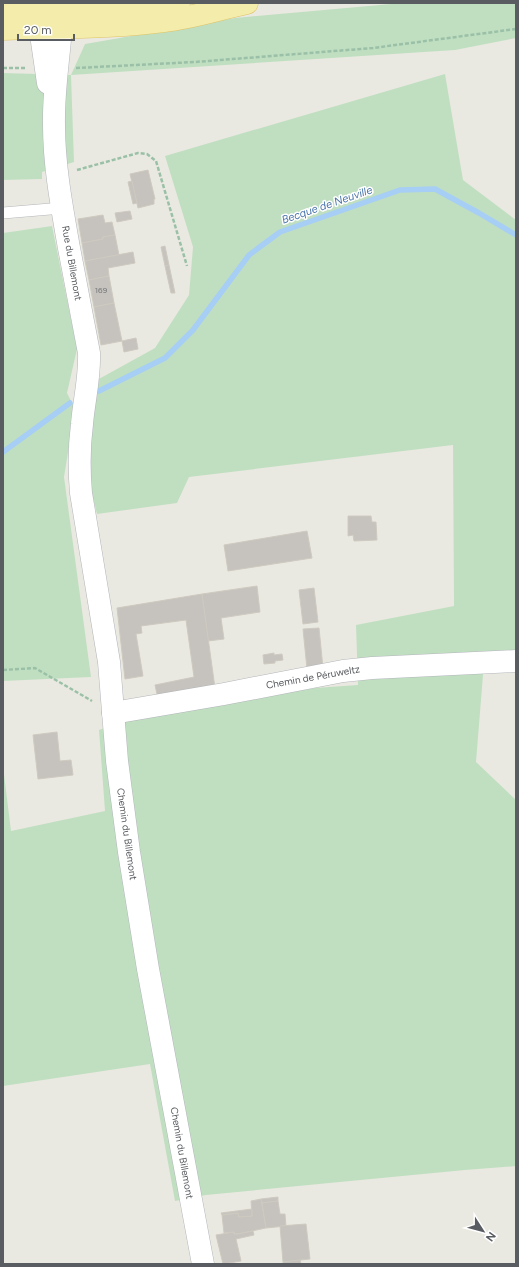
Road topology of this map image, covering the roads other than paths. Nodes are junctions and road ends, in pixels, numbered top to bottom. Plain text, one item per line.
1 (179, 3) edge
2 (247, 3) edge
3 (3, 11) edge
4 (40, 13) edge
5 (62, 13) edge
6 (3, 29) edge
7 (52, 68) junction
8 (62, 208) junction
9 (3, 213) edge
10 (85, 401) joint
11 (516, 660) edge
12 (113, 713) junction
13 (203, 1264) edge

1 - 5 main road
2 - 5 main road
3 - 4 main road
4 - 5 main road
4 - 6 main road
4 - 7 street, Rue du Billemont
5 - 7 street, Rue du Billemont
7 - 8 street, Rue du Billemont
8 - 9 lane
8 - 10 street, Rue du Billemont
10 - 12 street, Chemin du Billemont
11 - 12 street, Chemin de Péruweltz
12 - 13 street, Chemin du Billemont

